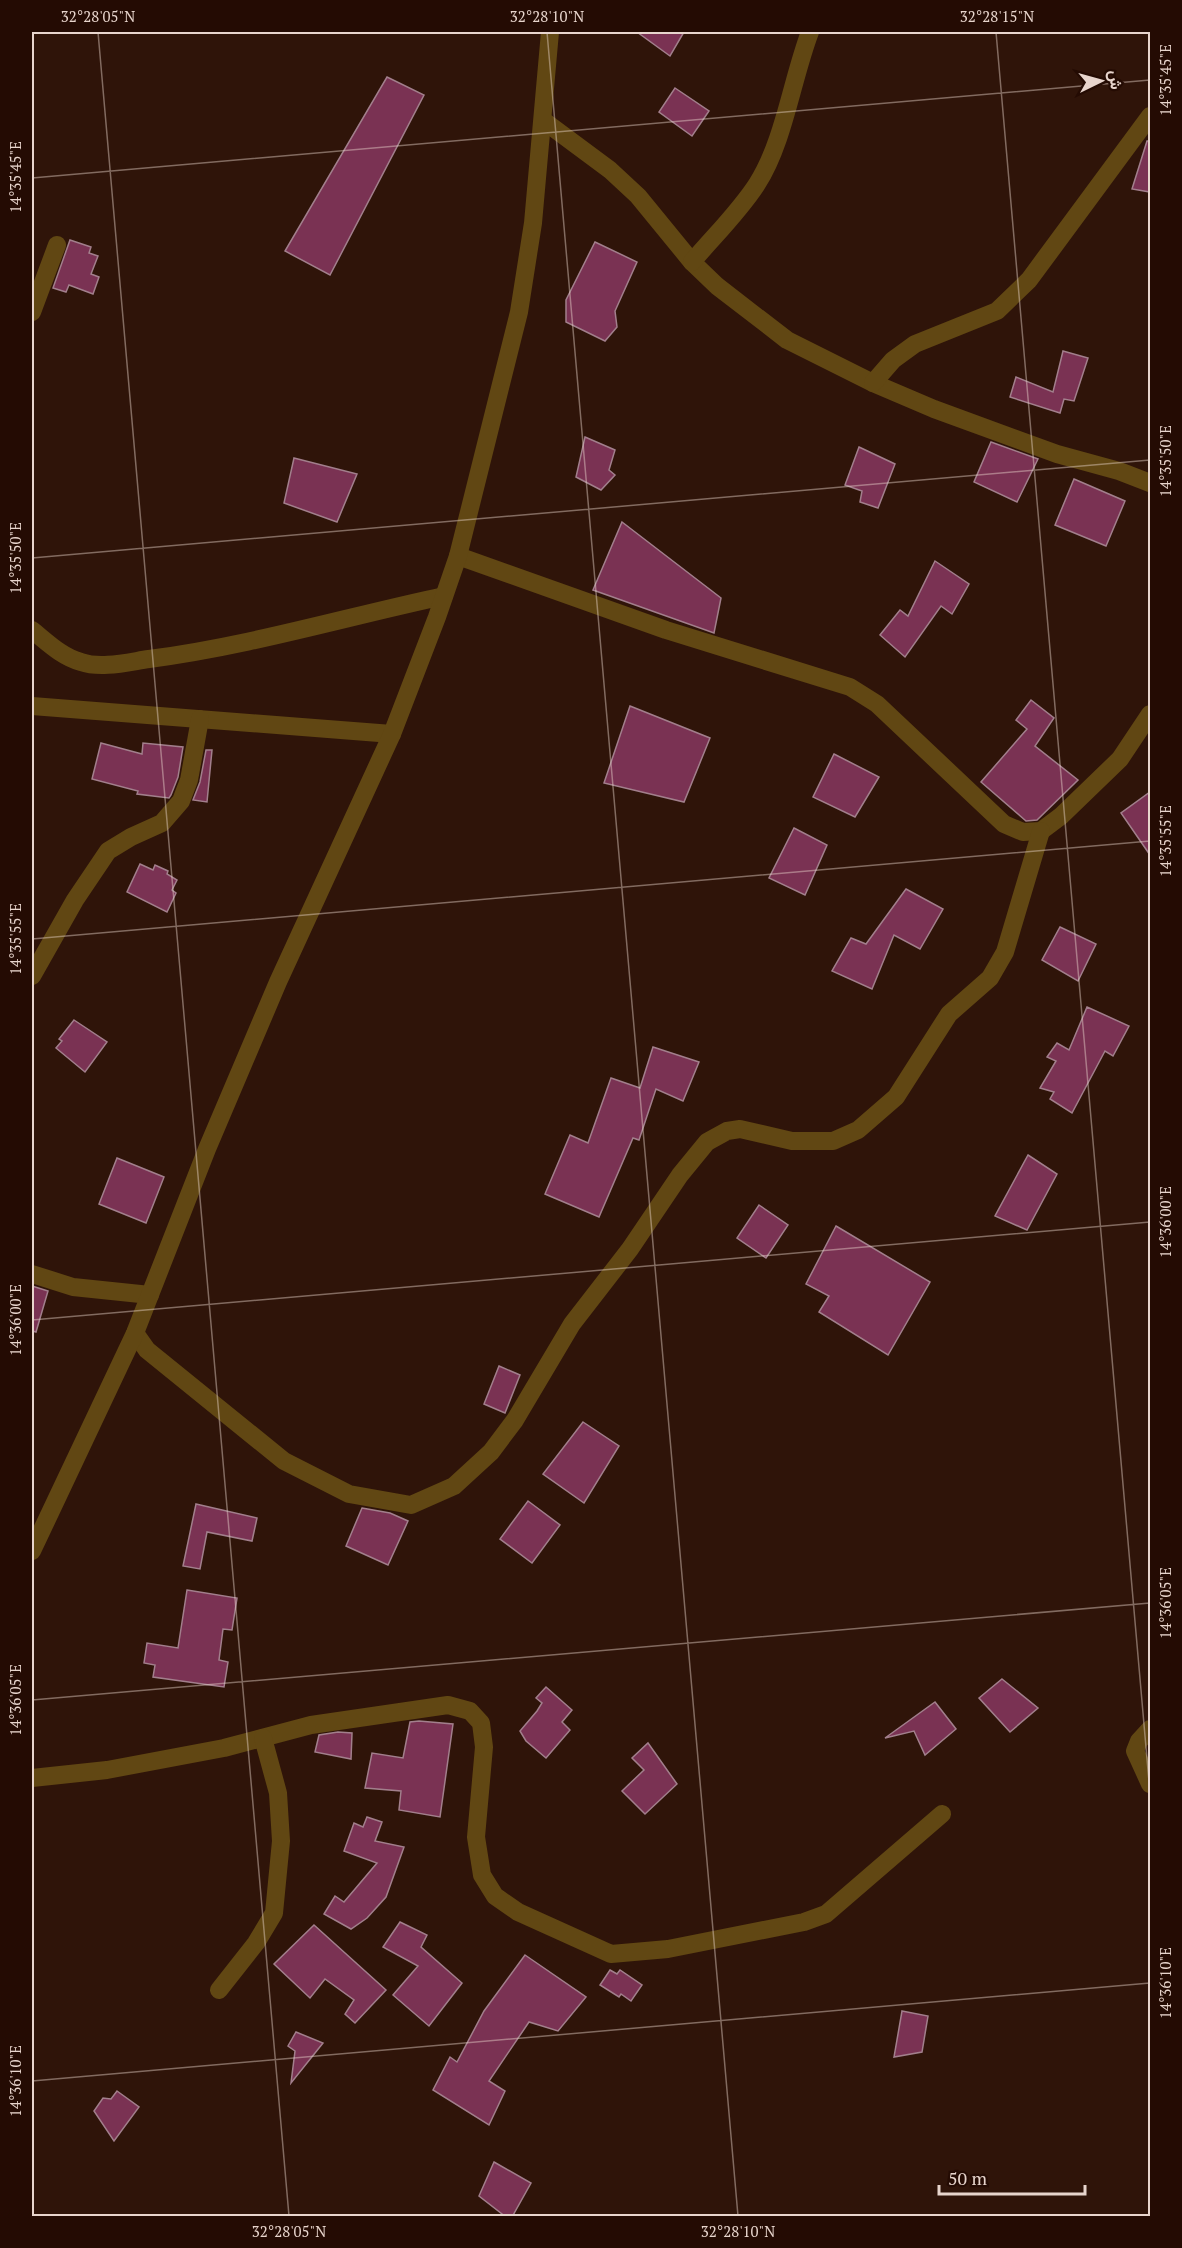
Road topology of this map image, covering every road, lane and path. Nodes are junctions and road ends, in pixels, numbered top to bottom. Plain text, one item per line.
1 (550, 32) edge
2 (810, 32) edge
3 (1150, 117) edge
4 (544, 121) junction
5 (57, 245) dead end
6 (693, 262) junction
7 (32, 312) edge
8 (873, 383) junction
9 (1150, 483) edge
10 (458, 556) junction
11 (444, 596) junction
12 (32, 630) edge
13 (32, 706) edge
14 (1150, 714) edge
15 (200, 719) junction
16 (392, 734) junction
17 (1041, 831) junction
18 (32, 976) edge
19 (32, 1274) edge
20 (150, 1295) junction
21 (135, 1333) junction
22 (32, 1551) edge
23 (1150, 1730) edge
24 (263, 1738) junction
25 (32, 1778) edge
26 (1150, 1784) edge
27 (942, 1814) dead end
28 (219, 1990) dead end

1 - 4 street
2 - 6 street
3 - 8 street
4 - 6 street
4 - 10 street
5 - 7 street
6 - 8 street
8 - 9 street
10 - 11 street
10 - 17 street
11 - 12 street
11 - 16 street
13 - 15 street
14 - 17 street
15 - 16 street
15 - 18 street
16 - 20 street
17 - 21 street
19 - 20 street
20 - 21 street
21 - 22 street
23 - 26 street
24 - 25 street
24 - 27 street
24 - 28 street

